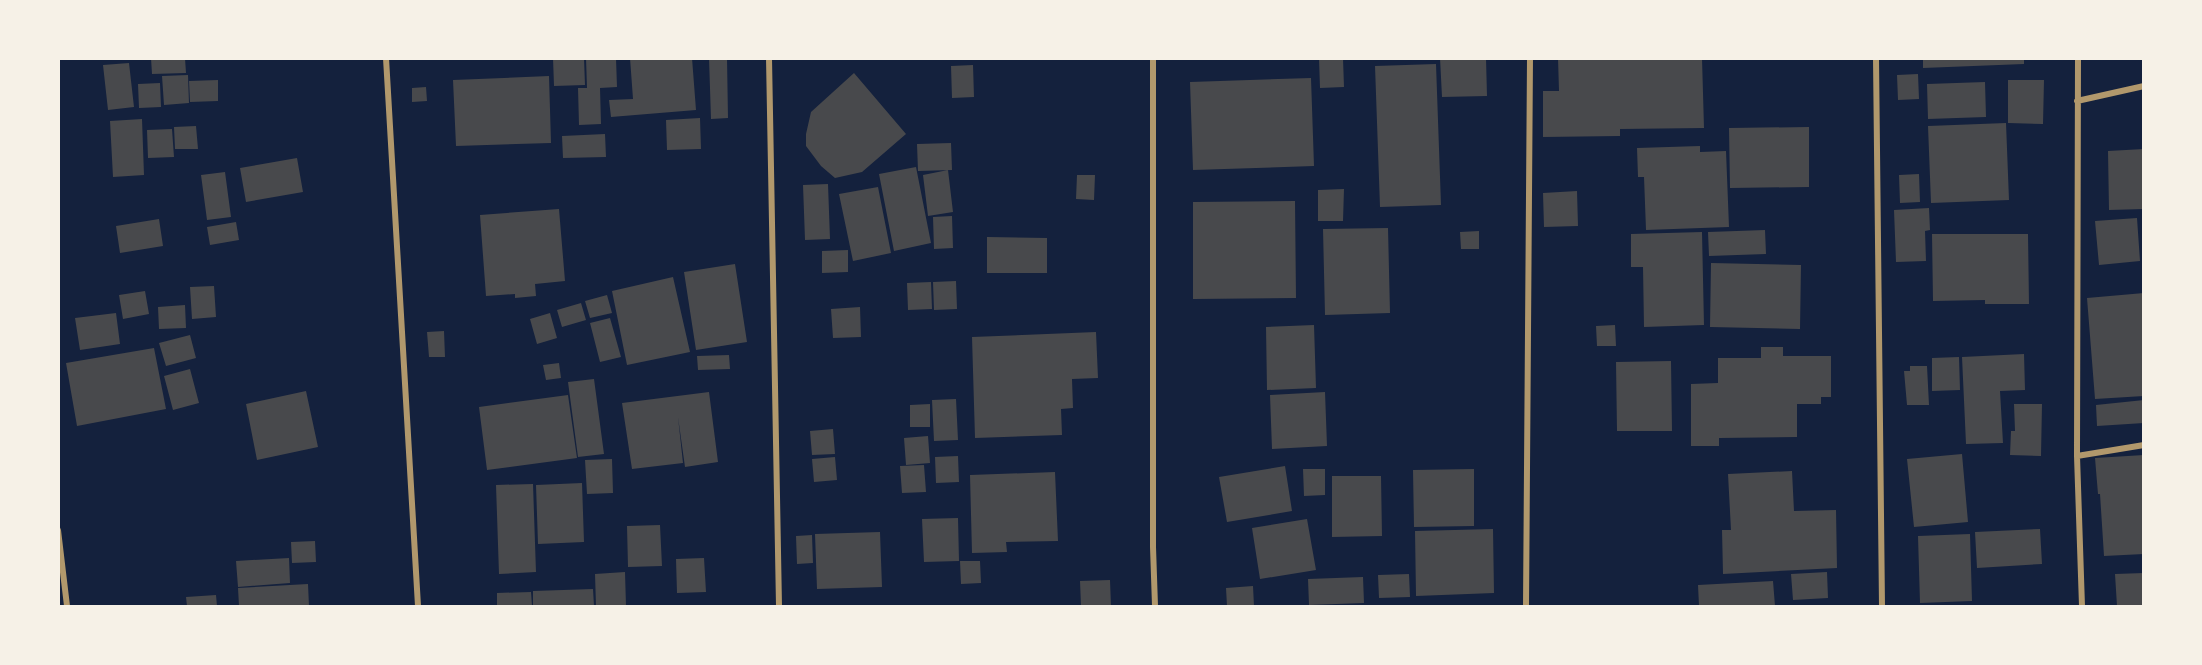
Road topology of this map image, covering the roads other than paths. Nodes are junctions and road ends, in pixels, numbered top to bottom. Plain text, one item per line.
1 (386, 58) edge
2 (769, 58) edge
3 (1153, 58) edge
4 (1530, 58) edge
5 (1876, 58) edge
6 (2078, 58) edge
7 (2144, 87) edge
8 (2077, 101) junction
9 (2144, 445) edge
10 (2077, 456) junction
11 (58, 530) edge
12 (67, 606) edge
13 (418, 606) edge
14 (779, 606) edge
15 (1155, 606) edge
16 (1526, 606) edge
17 (1882, 606) edge
18 (2082, 606) edge

1 - 13 street
2 - 14 street
3 - 15 street
4 - 16 street
5 - 17 street
6 - 8 street
7 - 8 street
8 - 10 street
9 - 10 street
10 - 18 street
11 - 12 street

